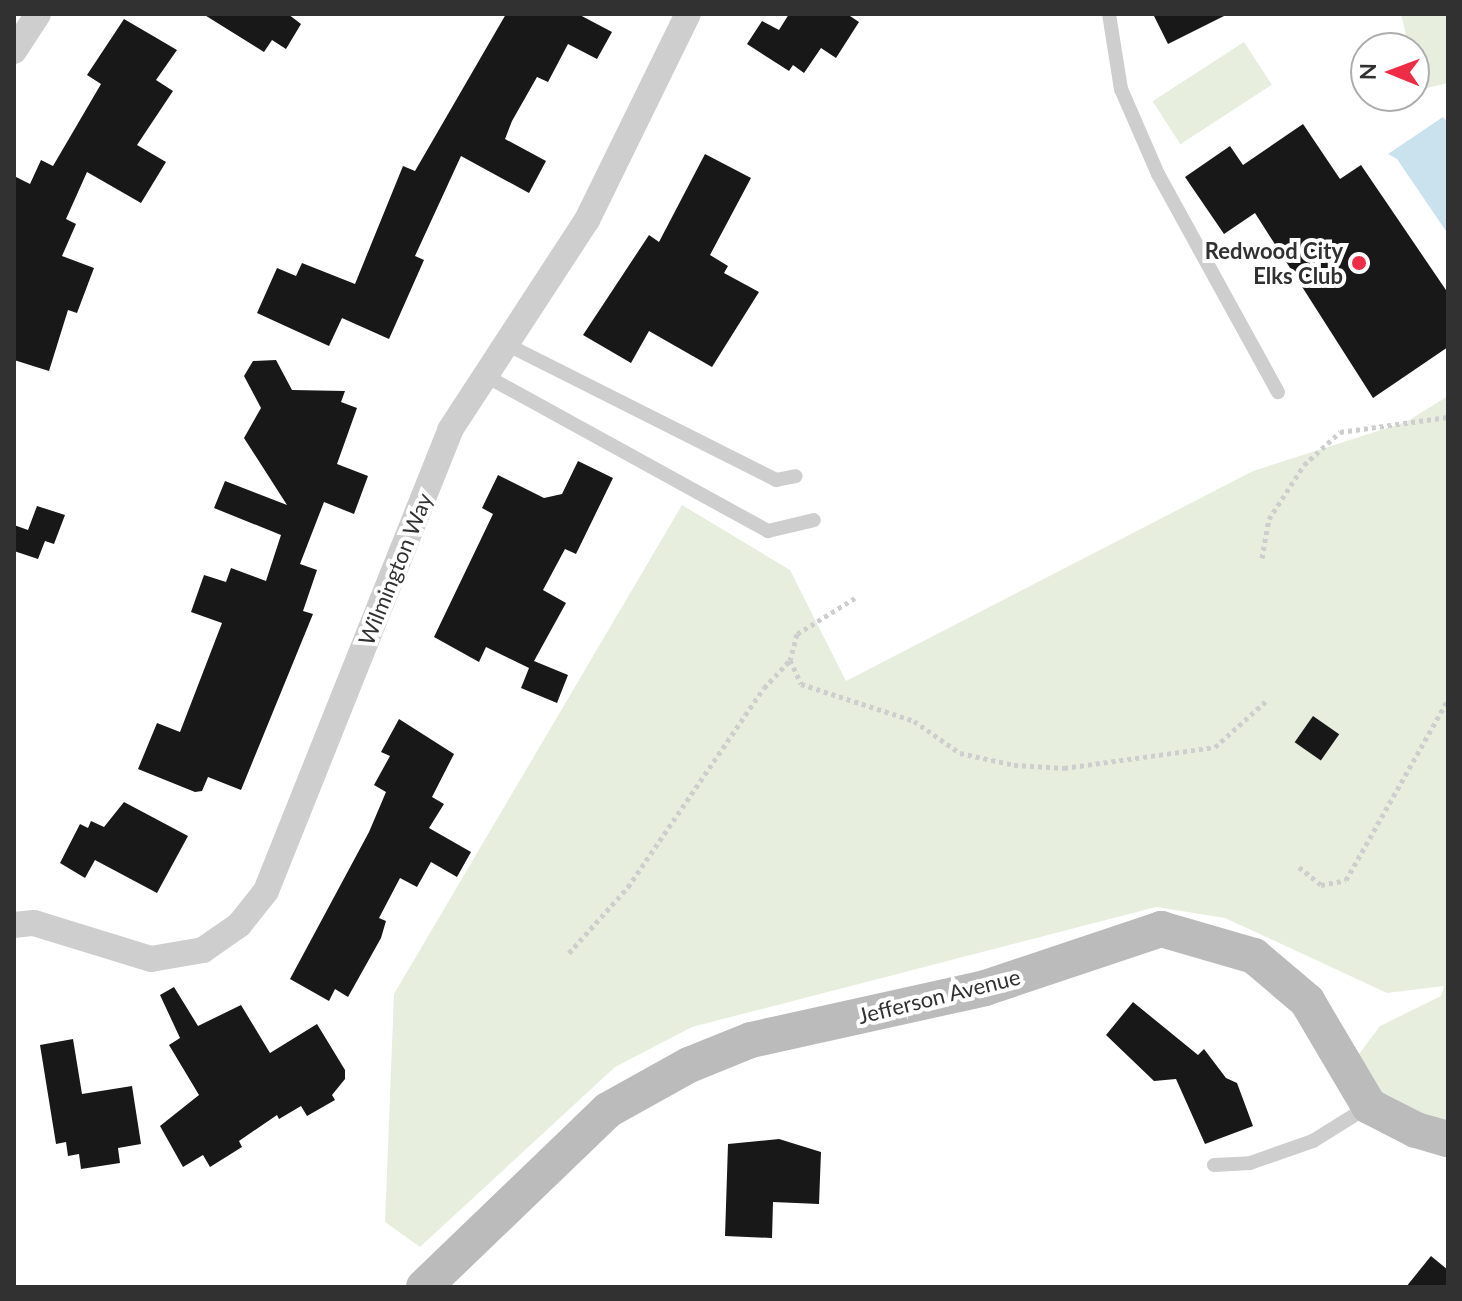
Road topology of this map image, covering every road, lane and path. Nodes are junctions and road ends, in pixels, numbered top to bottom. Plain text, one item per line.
1 (38, 14) edge
2 (688, 14) edge
3 (1109, 14) edge
4 (14, 51) edge
5 (504, 343) junction
6 (486, 376) junction
7 (1278, 392) dead end
8 (1448, 417) edge
9 (796, 476) dead end
10 (814, 520) dead end
11 (1262, 558) dead end
12 (855, 598) dead end
13 (790, 660) junction
14 (1448, 700) edge
15 (1266, 701) dead end
16 (1299, 867) dead end
17 (14, 925) edge
18 (569, 953) dead end
19 (1369, 1106) junction
20 (1448, 1139) edge
21 (1214, 1165) dead end
22 (424, 1287) edge

1 - 4 street
2 - 5 street, Wilmington Way
3 - 7 lane
5 - 6 street, Wilmington Way
5 - 9 lane
6 - 10 lane
6 - 17 street, Wilmington Way
8 - 11 path
12 - 13 path
13 - 15 path
13 - 18 path
14 - 16 path
19 - 20 street
19 - 21 lane
19 - 22 street, Jefferson Avenue

